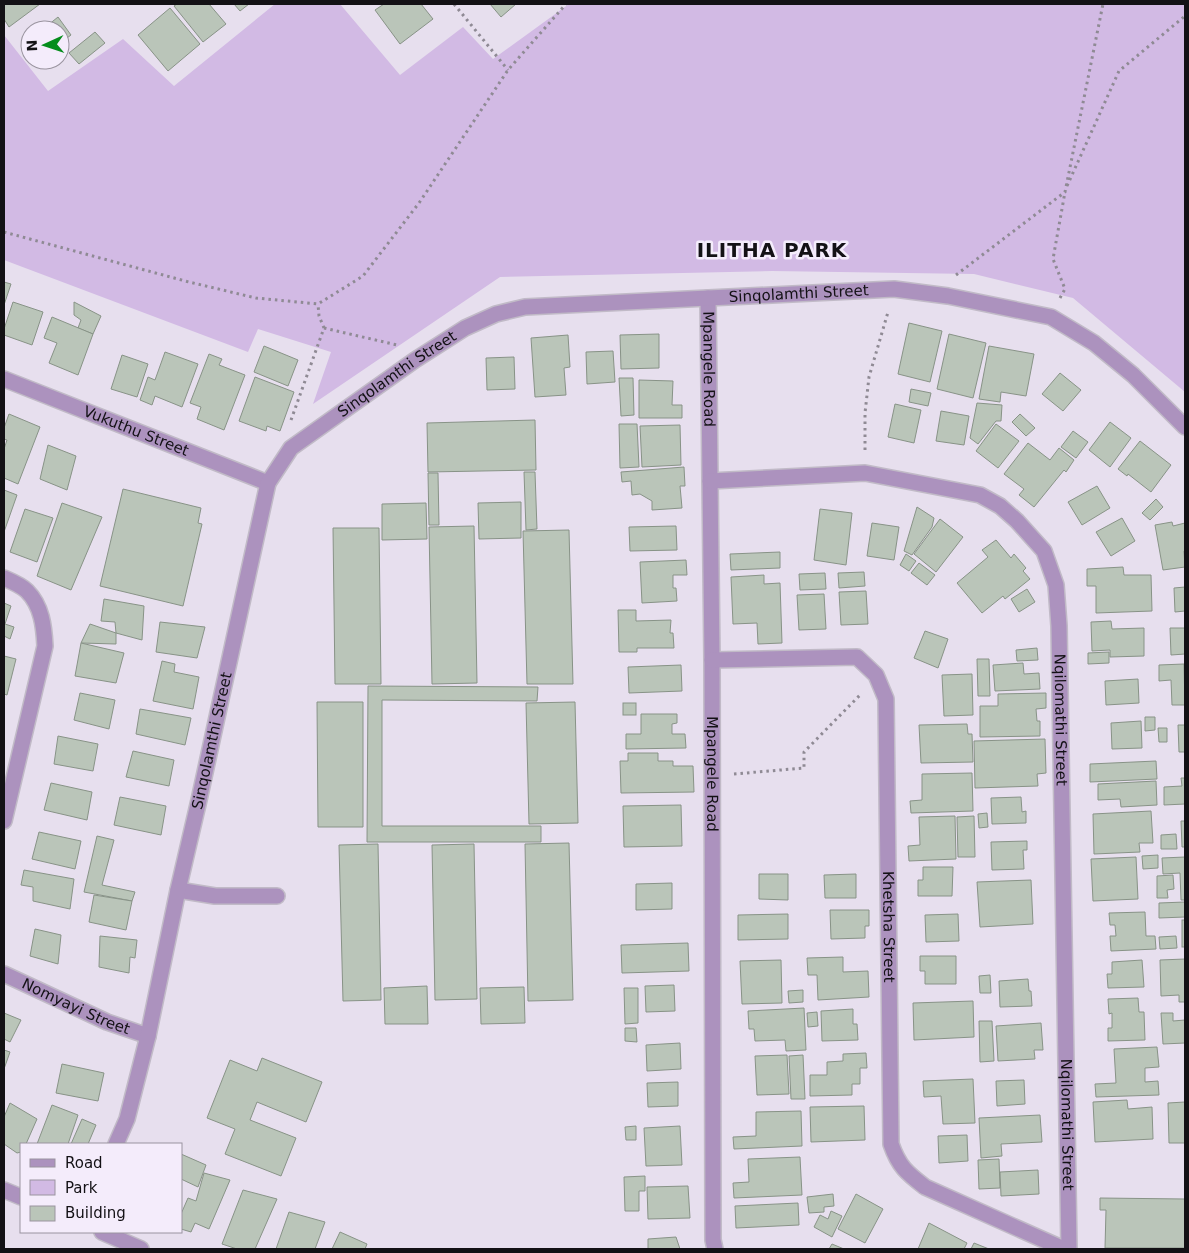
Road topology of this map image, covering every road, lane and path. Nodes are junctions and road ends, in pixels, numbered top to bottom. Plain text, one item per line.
1 (454, 4) edge
2 (566, 4) edge
3 (1103, 4) edge
4 (1185, 16) edge
5 (508, 70) junction
6 (1065, 192) junction
7 (4, 232) edge
8 (953, 277) dead end
9 (894, 289) junction
10 (708, 298) junction
11 (318, 304) junction
12 (1051, 317) junction
13 (324, 328) junction
14 (415, 360) junction
15 (4, 379) edge
16 (1185, 427) edge
17 (291, 448) junction
18 (865, 473) junction
19 (710, 481) junction
20 (268, 483) junction
21 (4, 578) edge
22 (712, 660) junction
23 (876, 675) junction
24 (712, 776) junction
25 (4, 821) edge
26 (178, 890) junction
27 (277, 896) dead end
28 (4, 974) edge
29 (148, 1036) junction
30 (116, 1143) edge
31 (4, 1190) edge
32 (20, 1197) edge
33 (104, 1233) edge
34 (141, 1249) edge
35 (715, 1249) edge
36 (1064, 1249) edge
37 (1069, 1249) edge

1 - 5 path
2 - 5 path
3 - 6 path
4 - 6 path
5 - 11 path
6 - 8 path
6 - 12 path
7 - 11 path
9 - 10 street, Sinqolamthi Street
9 - 12 street, Sinqolamthi Street
9 - 18 path
10 - 14 street, Sinqolamthi Street
10 - 19 street, Mpangele Road
11 - 13 path
12 - 16 street, Sinqolamthi Street
13 - 14 path
13 - 17 path
14 - 17 street, Sinqolamthi Street
15 - 20 street, Vukuthu Street
17 - 20 street, Sinqolamthi Street
18 - 19 street, Nqilomathi Street
18 - 37 street, Nqilomathi Street
19 - 22 street, Mpangele Road
20 - 26 street, Sinqolamthi Street
21 - 25 street
22 - 23 street, Khetsha Street
22 - 24 street, Mpangele Road
23 - 24 path
23 - 36 street, Khetsha Street
24 - 35 street, Mpangele Road
26 - 27 street
26 - 29 street, Sinqolamthi Street
28 - 29 street, Nomyayi Street
29 - 30 street, Sinqolamthi Street
31 - 32 street
33 - 34 street

